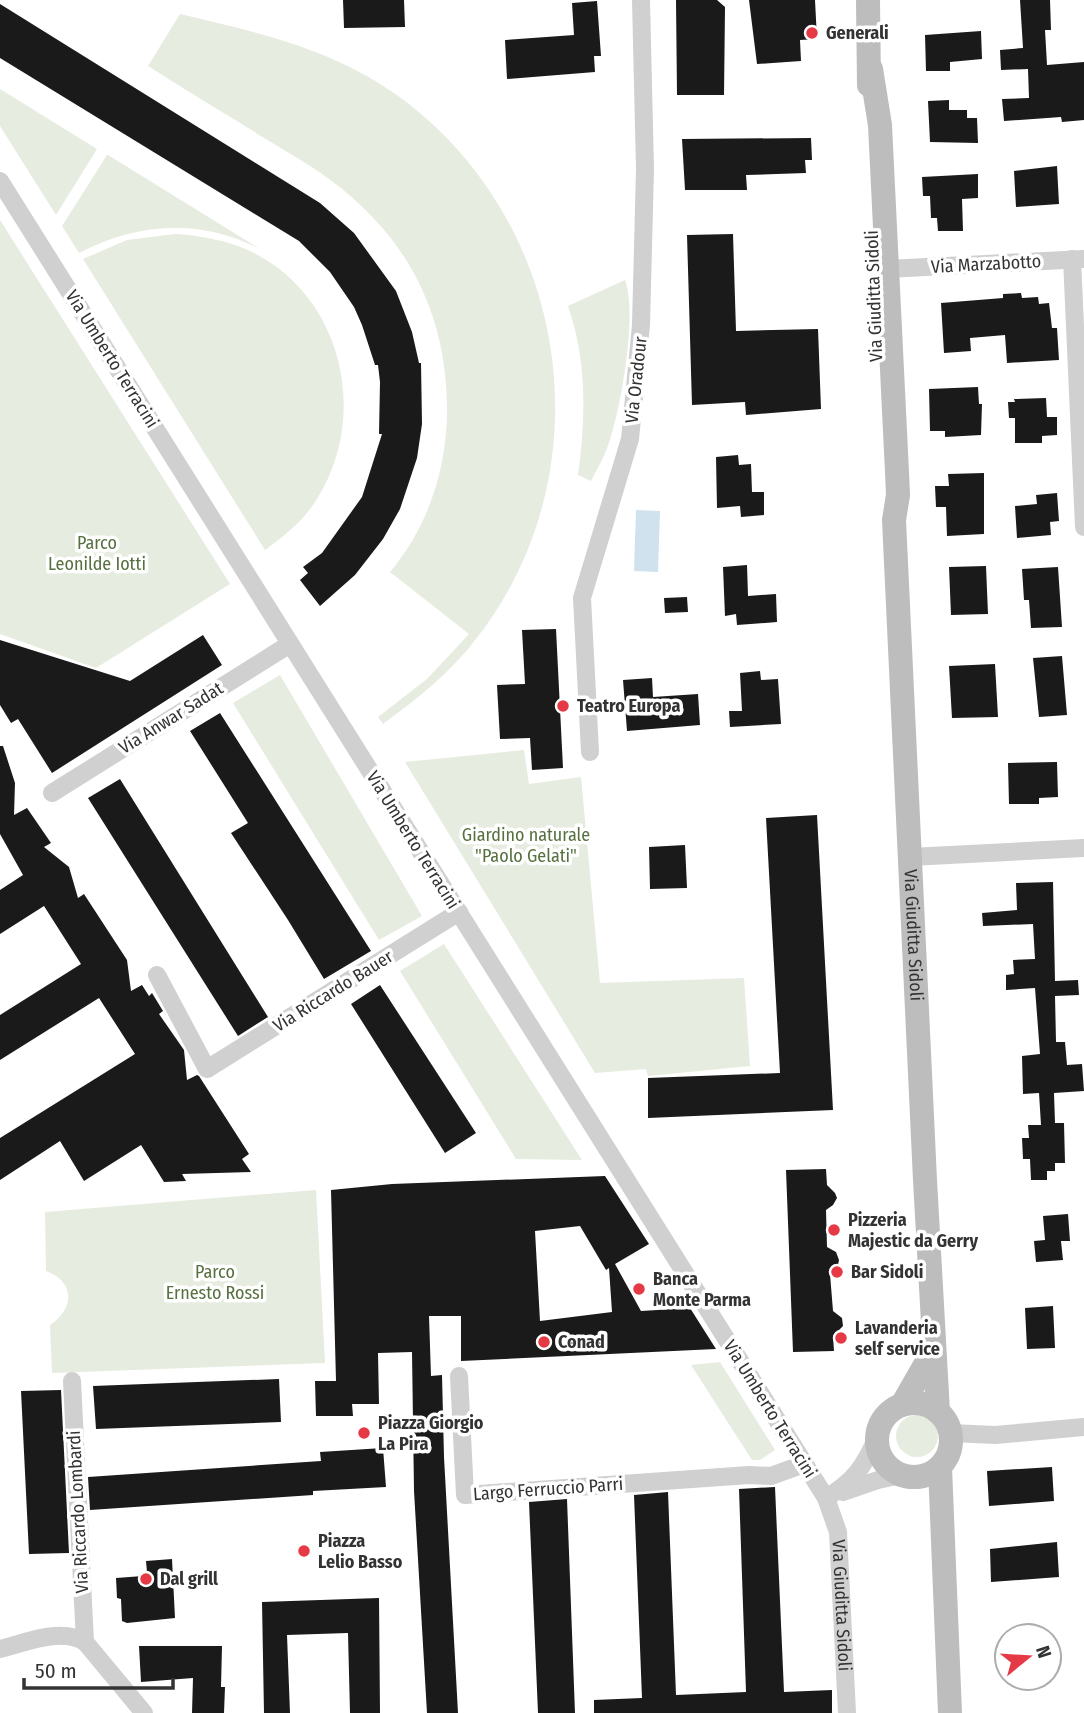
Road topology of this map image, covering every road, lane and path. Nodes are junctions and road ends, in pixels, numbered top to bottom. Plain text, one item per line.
1 (641, 0) edge
2 (867, 0) edge
3 (870, 69) junction
4 (0, 181) edge
5 (1078, 259) edge
6 (887, 269) junction
7 (894, 520) junction
8 (1084, 527) edge
9 (290, 644) junction
10 (590, 752) dead end
11 (52, 793) dead end
12 (1084, 848) edge
13 (910, 857) junction
14 (459, 912) junction
15 (157, 975) dead end
16 (933, 1350) junction
17 (459, 1376) dead end
18 (72, 1381) dead end
19 (902, 1405) junction
20 (938, 1412) junction
21 (1084, 1427) edge
22 (950, 1433) junction
23 (877, 1437) junction
24 (804, 1464) junction
25 (920, 1473) junction
26 (826, 1498) junction
27 (85, 1642) junction
28 (0, 1649) edge
29 (144, 1713) edge
30 (847, 1713) edge
31 (950, 1713) edge

1 - 10 street, Via Oradour
2 - 3 street, Via Giuditta Sidoli
3 - 6 street, Via Giuditta Sidoli
3 - 7 street, Via Giuditta Sidoli
4 - 9 street, Via Umberto Terracini
5 - 6 street, Via Marzabotto
5 - 8 street
6 - 7 street, Via Giuditta Sidoli
7 - 13 street, Via Giuditta Sidoli
9 - 11 street, Via Anwar Sadat
9 - 14 street, Via Umberto Terracini
12 - 13 street
13 - 16 street, Via Giuditta Sidoli
14 - 15 street, Via Riccardo Bauer
14 - 24 street, Via Umberto Terracini
16 - 19 street
16 - 20 street, Via Giuditta Sidoli
17 - 24 street, Largo Ferruccio Parri
18 - 27 street, Via Riccardo Lombardi
19 - 20 street
19 - 23 street
20 - 22 street, Via Giuditta Sidoli
21 - 22 street
22 - 25 street
23 - 25 street
23 - 26 street
24 - 26 street, Via Umberto Terracini
25 - 26 street
25 - 31 street
26 - 30 street, Via Giuditta Sidoli
27 - 28 street
27 - 29 street

